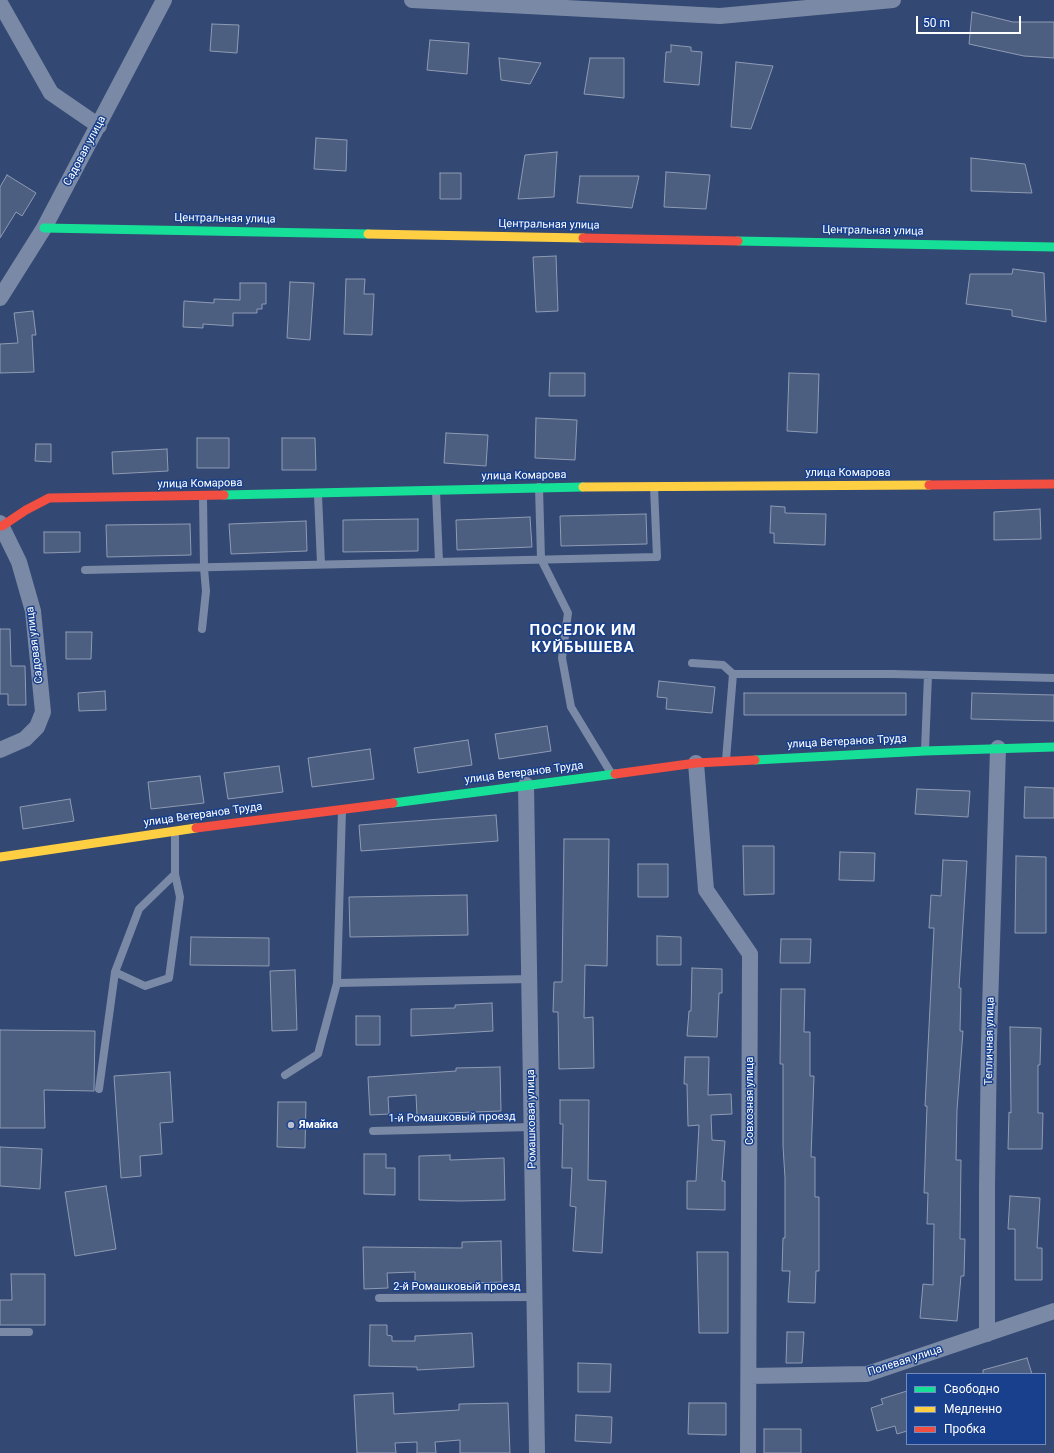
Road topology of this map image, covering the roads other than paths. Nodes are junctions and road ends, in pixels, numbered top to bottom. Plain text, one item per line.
1 (164, 0) edge
2 (412, 0) edge
3 (893, 0) edge
4 (0, 3) edge
5 (98, 126) junction
6 (44, 228) junction
7 (1054, 247) edge
8 (0, 298) edge
9 (1054, 484) edge
10 (654, 486) junction
11 (539, 487) junction
12 (436, 490) junction
13 (318, 494) junction
14 (204, 496) junction
15 (1, 525) edge
16 (541, 559) junction
17 (439, 562) junction
18 (321, 564) junction
19 (204, 568) junction
20 (85, 570) dead end
21 (202, 629) dead end
22 (692, 663) dead end
23 (733, 674) junction
24 (928, 675) junction
25 (1054, 678) edge
26 (1054, 747) edge
27 (998, 748) junction
28 (0, 750) edge
29 (925, 751) junction
30 (726, 760) junction
31 (696, 763) junction
32 (612, 774) junction
33 (526, 785) junction
34 (342, 809) junction
35 (175, 831) junction
36 (0, 857) edge
37 (175, 874) junction
38 (115, 972) junction
39 (530, 979) junction
40 (337, 983) junction
41 (285, 1075) dead end
42 (99, 1090) dead end
43 (532, 1127) junction
44 (373, 1130) dead end
45 (535, 1297) junction
46 (379, 1298) dead end
47 (1054, 1311) edge
48 (0, 1332) edge
49 (29, 1332) dead end
50 (987, 1334) junction
51 (749, 1376) junction
52 (537, 1453) edge
53 (748, 1453) edge

1 - 5 street, Садовая улица
2 - 3 street
4 - 5 street
5 - 6 street, Садовая улица
6 - 7 street, Центральная улица
6 - 8 street, Садовая улица
9 - 10 street, улица Комарова
10 - 11 street, улица Комарова
10 - 16 lane
11 - 12 street, улица Комарова
11 - 16 lane
12 - 13 street, улица Комарова
12 - 17 lane
13 - 14 street, улица Комарова
13 - 18 lane
14 - 15 street, улица Комарова
14 - 19 lane
15 - 28 street, Садовая улица
16 - 17 lane
16 - 32 lane
17 - 18 lane
18 - 19 lane
19 - 20 lane
19 - 21 lane
22 - 23 lane
23 - 24 lane
23 - 30 lane
24 - 25 lane
24 - 29 lane
26 - 27 street, улица Ветеранов Труда
27 - 29 street, улица Ветеранов Труда
27 - 50 street, Тепличная улица
29 - 30 street, улица Ветеранов Труда
30 - 31 street, улица Ветеранов Труда
31 - 32 street, улица Ветеранов Труда
31 - 51 street, Совхозная улица
32 - 33 street, улица Ветеранов Труда
33 - 34 street, улица Ветеранов Труда
33 - 39 street, Ромашковая улица
34 - 35 street, улица Ветеранов Труда
34 - 40 lane
35 - 36 street, улица Ветеранов Труда
35 - 37 lane
37 - 38 lane
37 - 38 lane
38 - 42 lane
39 - 40 lane
39 - 43 street, Ромашковая улица
40 - 41 lane
43 - 44 lane, 1-й Ромашковый проезд
43 - 45 street, Ромашковая улица
45 - 46 lane, 2-й Ромашковый проезд
45 - 52 street, Ромашковая улица
47 - 50 street, Полевая улица
48 - 49 lane
50 - 51 street, Полевая улица
51 - 53 street, Совхозная улица

